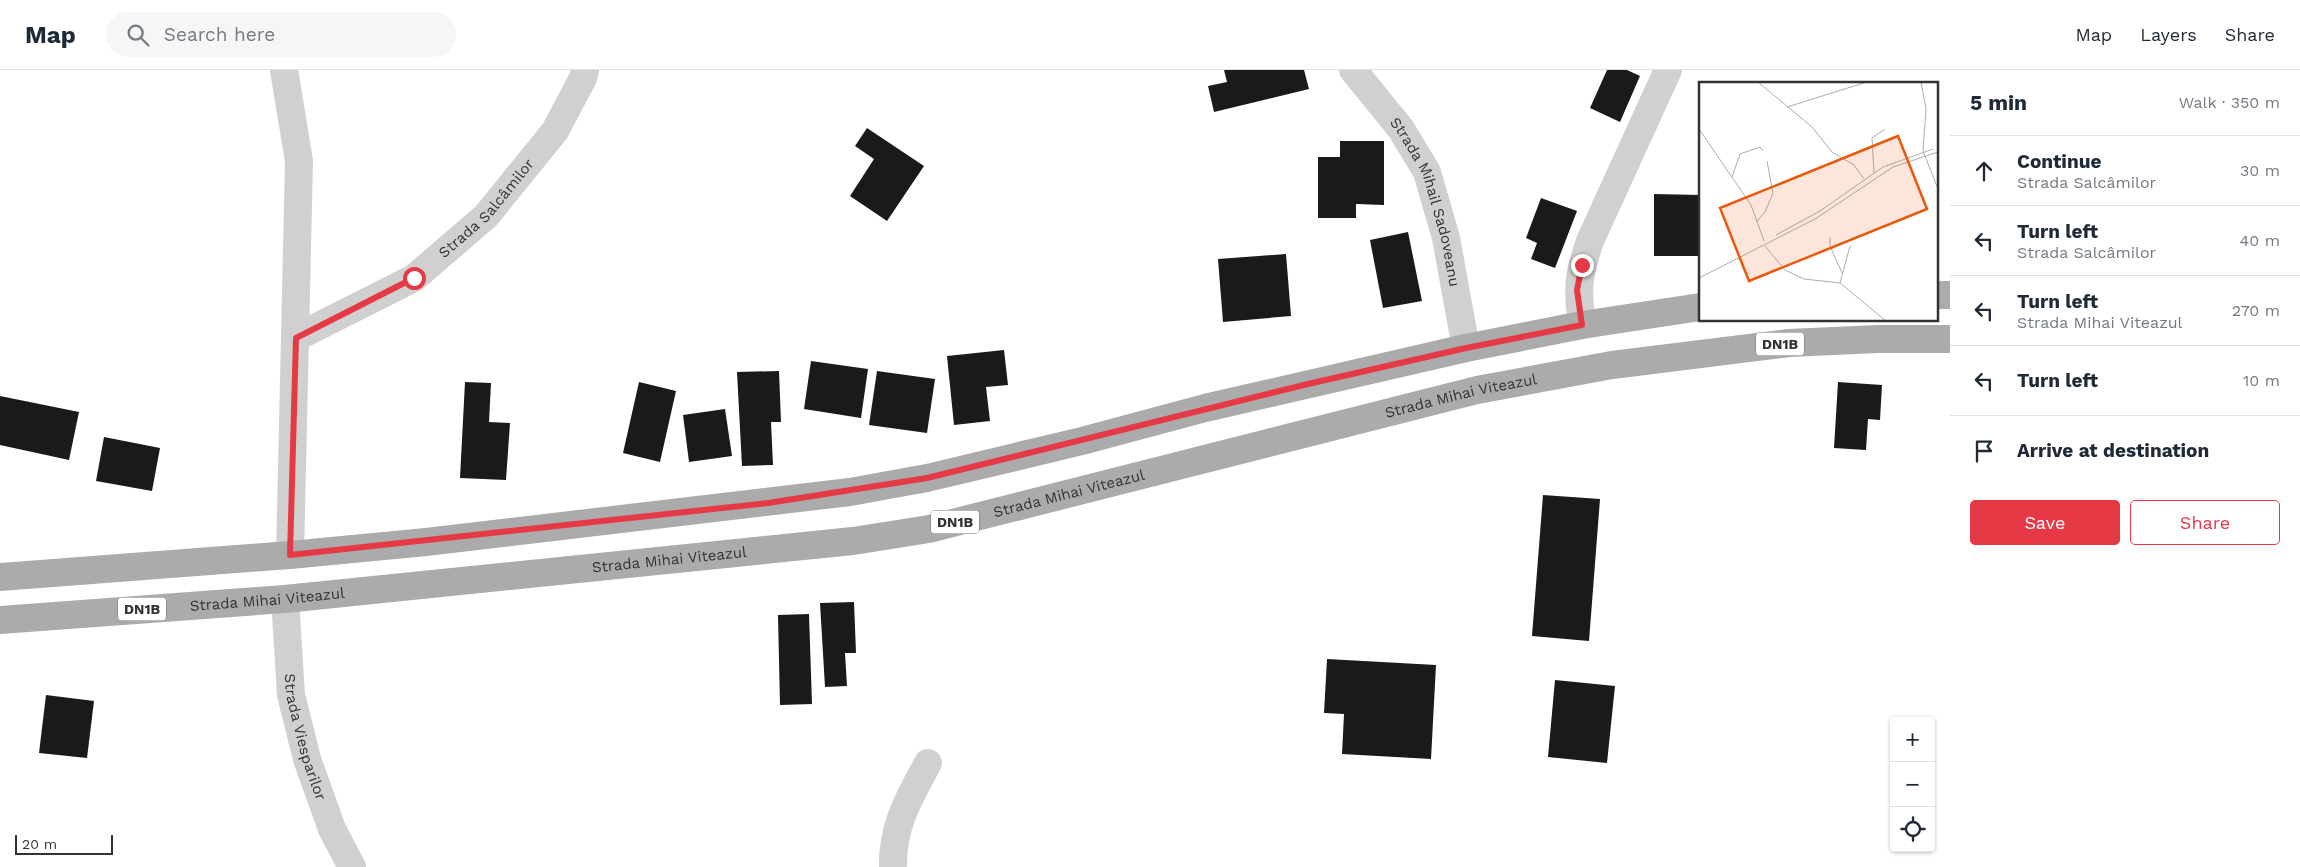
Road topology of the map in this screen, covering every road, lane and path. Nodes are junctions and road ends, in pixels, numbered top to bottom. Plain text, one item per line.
1 (284, 70) edge
2 (585, 70) edge
3 (1353, 70) edge
4 (1668, 70) edge
5 (1699, 307) edge
6 (1582, 325) junction
7 (296, 338) junction
8 (1950, 339) edge
9 (1466, 348) junction
10 (290, 555) junction
11 (0, 576) edge
12 (285, 599) junction
13 (0, 620) edge
14 (928, 763) dead end
15 (352, 867) edge
16 (893, 867) edge

1 - 7 street
2 - 7 street, Strada Salcâmilor
3 - 9 street, Strada Mihail Sadoveanu
4 - 6 street
5 - 6 main road
6 - 9 main road
7 - 10 street
8 - 12 main road, Strada Mihai Viteazul / DN1B
9 - 10 main road
10 - 11 main road
12 - 13 main road, Strada Mihai Viteazul / DN1B
12 - 15 street, Strada Viesparilor
14 - 16 street

